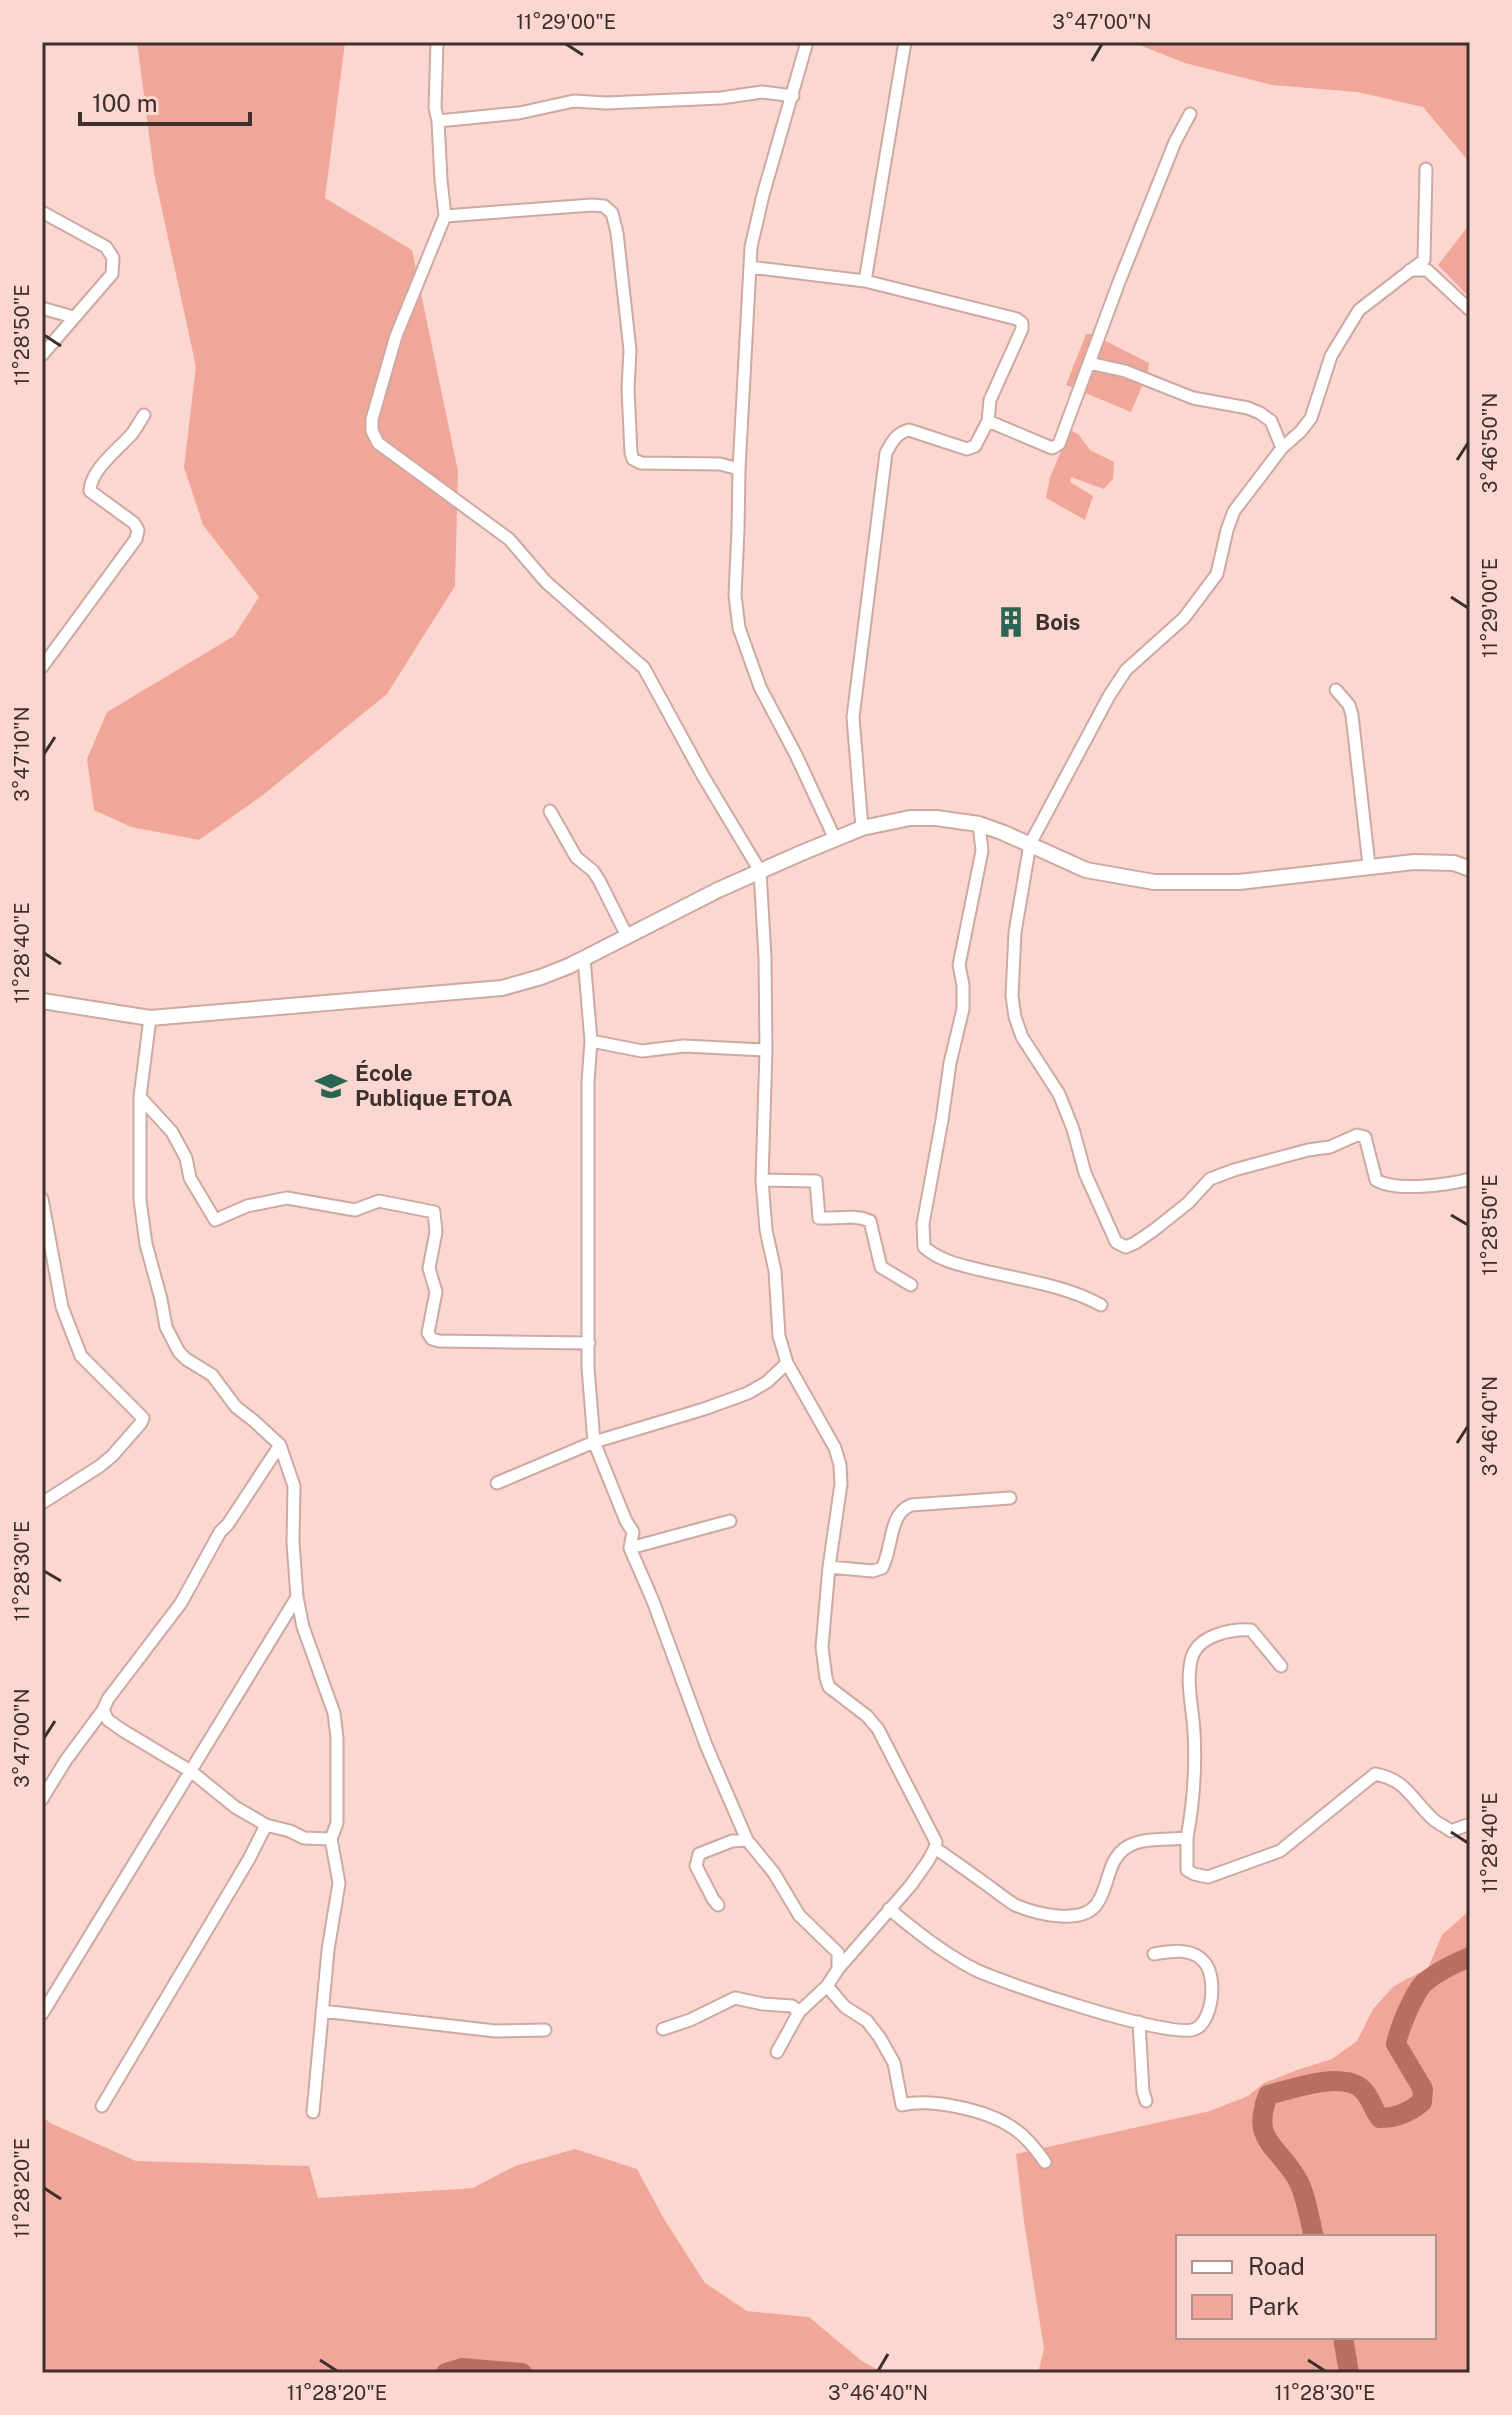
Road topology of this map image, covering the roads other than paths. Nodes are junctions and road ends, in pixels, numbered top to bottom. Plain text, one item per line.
1 (437, 42) edge
2 (807, 42) edge
3 (905, 42) edge
4 (793, 96) junction
5 (1190, 114) dead end
6 (438, 121) junction
7 (1426, 169) dead end
8 (42, 212) edge
9 (445, 216) junction
10 (750, 267) junction
11 (1409, 270) junction
12 (865, 281) junction
13 (42, 308) edge
14 (1470, 310) edge
15 (73, 317) junction
16 (42, 355) edge
17 (1089, 363) junction
18 (144, 415) dead end
19 (988, 421) junction
20 (1282, 448) junction
21 (739, 469) junction
22 (42, 667) edge
23 (1336, 690) dead end
24 (550, 811) dead end
25 (979, 824) junction
26 (862, 828) junction
27 (835, 839) junction
28 (1030, 844) junction
29 (1369, 865) junction
30 (1470, 869) edge
31 (760, 871) junction
32 (627, 936) junction
33 (584, 958) junction
34 (42, 1001) edge
35 (150, 1018) junction
36 (591, 1041) junction
37 (766, 1050) junction
38 (140, 1097) junction
39 (1470, 1179) edge
40 (762, 1180) junction
41 (42, 1199) edge
42 (911, 1285) dead end
43 (1101, 1305) dead end
44 (589, 1343) junction
45 (787, 1363) junction
46 (594, 1442) junction
47 (280, 1445) junction
48 (497, 1483) dead end
49 (1010, 1498) dead end
50 (42, 1503) edge
51 (730, 1521) dead end
52 (630, 1548) junction
53 (829, 1567) junction
54 (297, 1597) junction
55 (1281, 1666) dead end
56 (103, 1710) junction
57 (192, 1772) junction
58 (42, 1799) edge
59 (1470, 1824) edge
60 (266, 1825) junction
61 (1187, 1838) junction
62 (331, 1839) junction
63 (747, 1840) junction
64 (935, 1848) junction
65 (718, 1905) dead end
66 (889, 1909) junction
67 (1154, 1954) dead end
68 (838, 1969) junction
69 (827, 1986) junction
70 (322, 2011) junction
71 (799, 2012) junction
72 (42, 2014) edge
73 (1139, 2022) junction
74 (663, 2029) dead end
75 (545, 2030) dead end
76 (777, 2052) dead end
77 (1146, 2101) dead end
78 (102, 2106) dead end
79 (313, 2112) dead end
80 (1045, 2162) dead end

1 - 6 street
2 - 4 street
3 - 12 street
4 - 6 street
4 - 10 street
5 - 17 street
6 - 9 street
7 - 11 street
8 - 15 street
9 - 21 street
9 - 31 street
10 - 12 street
10 - 21 street
11 - 14 street
11 - 20 street
12 - 19 street
13 - 15 street
15 - 16 street
17 - 19 street
17 - 20 street
18 - 22 street
19 - 26 street
20 - 28 street
21 - 27 street
23 - 29 street
24 - 32 street
25 - 26 street
25 - 28 street
25 - 43 street
26 - 27 street
27 - 31 street
28 - 29 street
28 - 39 street
29 - 30 street
31 - 32 street
31 - 37 street
32 - 33 street
33 - 35 street
33 - 36 street
34 - 35 street
35 - 38 street
36 - 37 street
36 - 44 street
37 - 40 street
38 - 44 street
38 - 47 street
40 - 42 street
40 - 45 street
41 - 50 street
44 - 46 street
45 - 46 street
45 - 53 street
46 - 48 street
46 - 52 street
47 - 54 street
47 - 56 street
49 - 53 street
51 - 52 street
52 - 63 street
53 - 64 street
54 - 57 street
54 - 62 street
55 - 61 street
56 - 57 street
56 - 58 street
57 - 60 street
57 - 72 street
59 - 61 street
60 - 62 street
60 - 78 street
61 - 64 street
62 - 70 street
63 - 65 street
63 - 68 street
64 - 66 street
66 - 68 street
66 - 73 street
67 - 73 street
68 - 69 street
69 - 71 street
69 - 80 street
70 - 75 street
70 - 79 street
71 - 74 street
71 - 76 street
73 - 77 street

